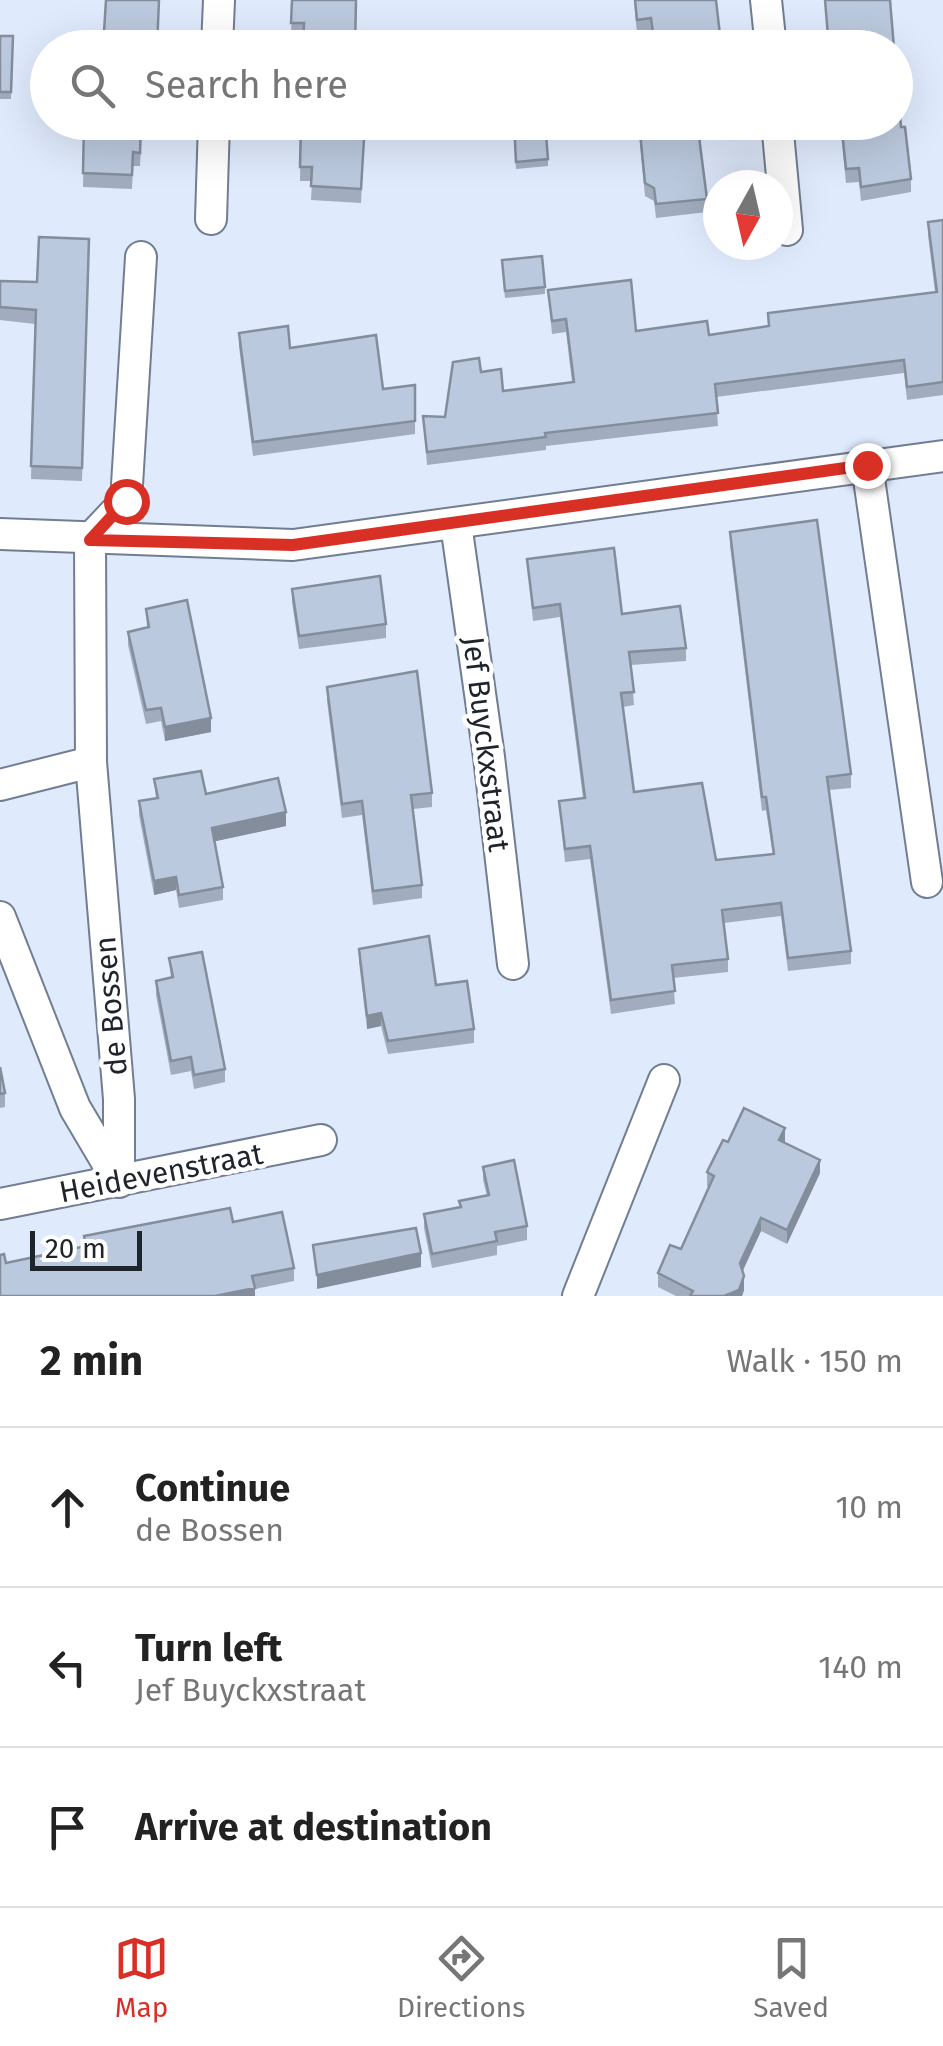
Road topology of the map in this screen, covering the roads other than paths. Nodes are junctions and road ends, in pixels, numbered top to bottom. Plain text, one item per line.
1 (219, 0) edge
2 (766, 0) edge
3 (218, 30) edge
4 (769, 30) edge
5 (213, 140) edge
6 (780, 140) edge
7 (782, 170) edge
8 (211, 218) dead end
9 (141, 257) dead end
10 (943, 456) edge
11 (867, 465) junction
12 (456, 524) junction
13 (0, 534) edge
14 (90, 540) junction
15 (91, 762) junction
16 (0, 785) edge
17 (927, 882) dead end
18 (0, 917) edge
19 (513, 964) dead end
20 (664, 1080) dead end
21 (321, 1140) dead end
22 (118, 1182) junction
23 (0, 1204) edge
24 (578, 1296) edge

1 - 3 street
2 - 4 street
5 - 8 street
6 - 7 street
9 - 14 street
10 - 11 street
11 - 12 street
11 - 17 street
12 - 14 street
12 - 19 street, Jef Buyckxstraat
13 - 14 street
14 - 15 street, de Bossen
15 - 16 street
15 - 22 street, de Bossen
18 - 22 street, de Bossen
20 - 24 street
21 - 22 street, Heidevenstraat
22 - 23 street, Heidevenstraat

